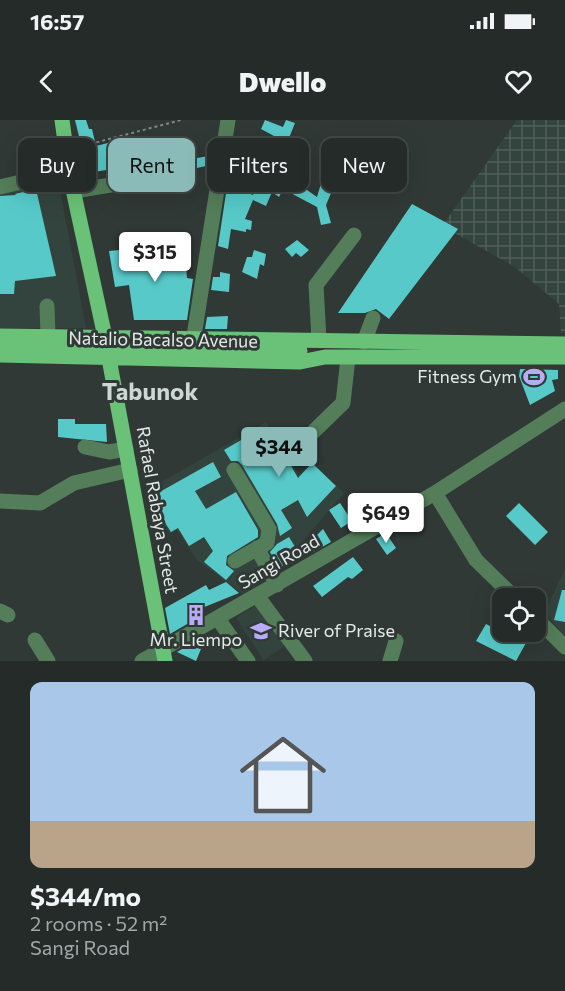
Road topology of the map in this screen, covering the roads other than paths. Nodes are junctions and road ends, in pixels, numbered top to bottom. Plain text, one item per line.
1 (62, 120) edge
2 (228, 120) edge
3 (66, 138) edge
4 (18, 183) edge
5 (0, 187) edge
6 (74, 192) edge
7 (354, 235) dead end
8 (46, 306) dead end
9 (373, 318) dead end
10 (0, 336) edge
11 (48, 336) junction
12 (194, 336) junction
13 (105, 337) junction
14 (322, 341) junction
15 (364, 342) junction
16 (565, 344) edge
17 (0, 345) edge
18 (300, 351) junction
19 (0, 355) edge
20 (325, 357) junction
21 (348, 357) junction
22 (565, 357) edge
23 (109, 358) junction
24 (565, 410) edge
25 (313, 432) dead end
26 (85, 447) dead end
27 (126, 449) junction
28 (130, 470) junction
29 (234, 470) dead end
30 (435, 493) junction
31 (0, 501) edge
32 (257, 549) junction
33 (236, 561) dead end
34 (277, 585) junction
35 (505, 588) edge
36 (258, 597) junction
37 (218, 619) junction
38 (546, 628) edge
39 (35, 640) dead end
40 (396, 641) dead end
41 (565, 647) edge
42 (164, 655) edge
43 (48, 661) edge
44 (142, 661) edge
45 (248, 661) edge
46 (305, 661) edge
47 (390, 661) edge

1 - 3 main road, Rafael Rabaya Street
2 - 12 street
4 - 5 street
6 - 13 main road, Rafael Rabaya Street
7 - 14 street
8 - 11 street
9 - 15 street
10 - 11 main road, Natalio Bacalso Avenue
11 - 13 main road, Natalio Bacalso Avenue
12 - 13 main road, Natalio Bacalso Avenue
12 - 14 main road, Natalio Bacalso Avenue
13 - 23 main road, Rafael Rabaya Street
14 - 15 main road, Natalio Bacalso Avenue
14 - 18 main road, Natalio Bacalso Avenue
15 - 16 main road, Natalio Bacalso Avenue
17 - 18 main road, bridge
18 - 20 main road, Natalio Bacalso Avenue
19 - 23 main road, Natalio Bacalso Avenue
20 - 21 main road, Natalio Bacalso Avenue
20 - 23 main road, Natalio Bacalso Avenue
21 - 22 main road, Natalio Bacalso Avenue
21 - 25 street
23 - 27 main road, Rafael Rabaya Street
24 - 30 street, Sangi Road
26 - 27 street
27 - 28 main road, Rafael Rabaya Street
28 - 31 street
28 - 42 main road, Rafael Rabaya Street
29 - 32 street
30 - 34 street, Sangi Road
30 - 35 street
32 - 33 street
32 - 34 street
34 - 36 street, Sangi Road
36 - 37 street, Sangi Road
36 - 46 street
37 - 42 street, Sangi Road
37 - 45 street
38 - 41 street
39 - 43 street
40 - 47 street
42 - 44 street, Sangi Road

